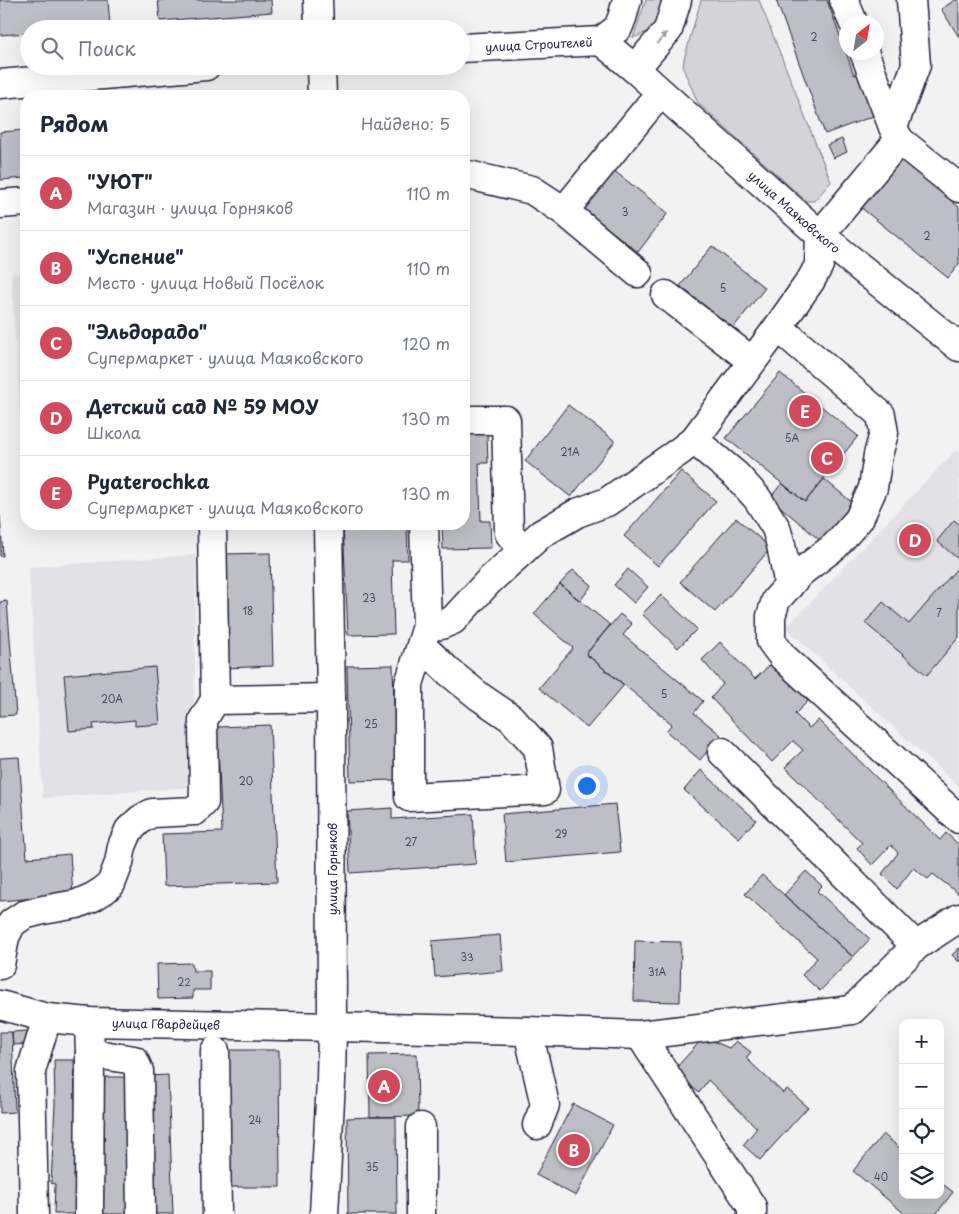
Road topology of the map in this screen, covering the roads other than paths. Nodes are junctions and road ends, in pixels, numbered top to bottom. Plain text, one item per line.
1 (318, 0) edge
2 (627, 0) edge
3 (677, 0) edge
4 (844, 0) edge
5 (911, 0) edge
6 (849, 15) edge
7 (319, 20) edge
8 (601, 40) junction
9 (470, 47) edge
10 (867, 60) edge
11 (635, 69) junction
12 (103, 75) edge
13 (321, 75) edge
14 (0, 84) edge
15 (322, 90) edge
16 (660, 93) junction
17 (896, 134) junction
18 (470, 175) edge
19 (959, 188) edge
20 (20, 202) edge
21 (0, 204) edge
22 (564, 211) junction
23 (820, 235) junction
24 (638, 273) dead end
25 (666, 294) dead end
26 (778, 327) junction
27 (959, 347) edge
28 (752, 361) junction
29 (470, 420) edge
30 (694, 440) junction
31 (212, 530) edge
32 (328, 530) edge
33 (424, 530) edge
34 (523, 550) junction
35 (789, 586) junction
36 (424, 635) junction
37 (331, 698) junction
38 (215, 700) junction
39 (722, 752) dead end
40 (959, 819) edge
41 (959, 918) edge
42 (916, 946) junction
43 (0, 965) edge
44 (0, 1005) edge
45 (47, 1018) junction
46 (89, 1022) junction
47 (332, 1027) junction
48 (528, 1031) junction
49 (640, 1035) junction
50 (215, 1051) dead end
51 (90, 1052) junction
52 (537, 1125) dead end
53 (421, 1127) dead end
54 (756, 1212) edge
55 (34, 1214) edge
56 (89, 1214) edge
57 (141, 1214) edge
58 (218, 1214) edge
59 (324, 1214) edge
60 (421, 1214) edge

1 - 7 street
2 - 8 street
11 -> 3 street
4 - 6 street
5 - 17 street
8 - 9 street, улица Строителей
8 - 11 street, улица Строителей
10 - 17 street
11 - 16 street, улица Маяковского
12 - 14 street
13 - 15 street
16 - 22 street
16 - 23 street, улица Маяковского
17 - 19 street
17 - 23 street
18 - 22 street
20 - 21 street
22 - 24 street
23 - 26 street
23 - 27 street, улица Маяковского
25 - 28 street
26 - 28 street
26 - 35 street
28 - 30 street
29 - 34 street
30 - 34 street
30 - 35 street
31 - 38 street
32 - 37 street, улица Горняков
33 - 36 street
34 - 36 street
35 - 40 street
36 - 36 street
37 - 38 street
37 - 47 street, улица Горняков
38 - 43 street
39 - 42 street
41 - 42 street, улица Гвардейцев
42 - 49 street, улица Гвардейцев
44 - 45 street, улица Гвардейцев
45 - 46 street, улица Гвардейцев
45 - 55 street
46 - 47 street, улица Гвардейцев
46 - 51 street
47 - 48 street, улица Гвардейцев
47 - 59 street, улица Горняков
48 - 49 street, улица Гвардейцев
48 - 52 street
49 - 54 street
50 - 58 street
51 - 56 street
51 - 57 street
53 - 60 street

